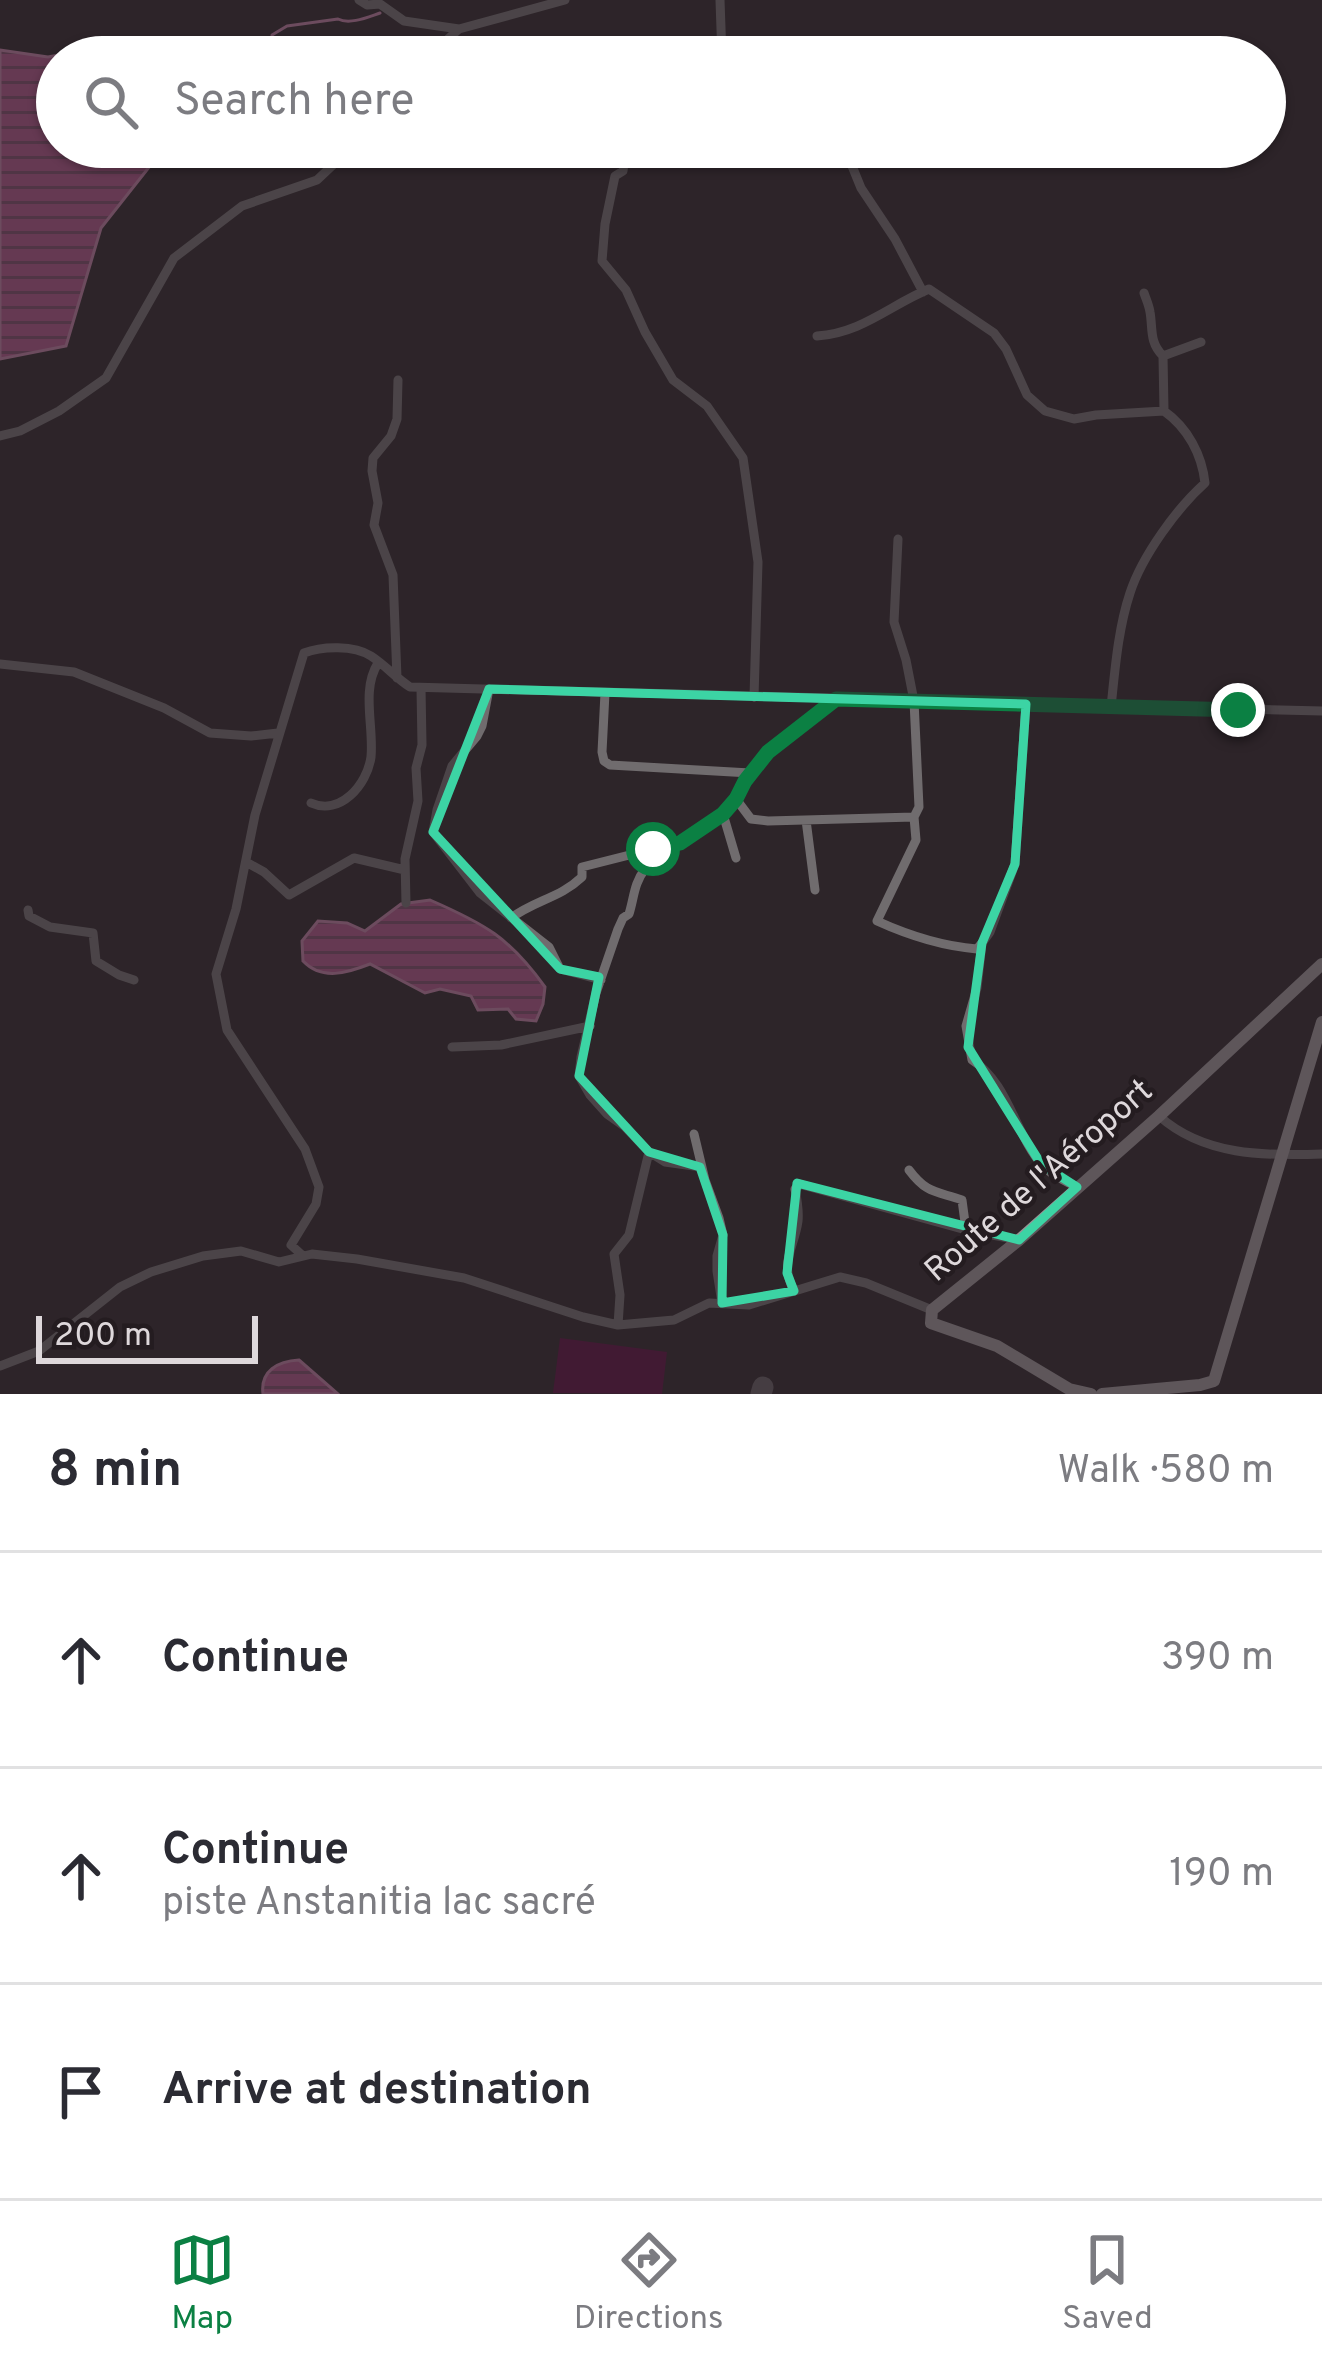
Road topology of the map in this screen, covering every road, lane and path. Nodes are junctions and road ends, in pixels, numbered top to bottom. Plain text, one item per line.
1 (359, 0) edge
2 (565, 0) edge
3 (720, 0) edge
4 (378, 2) edge
5 (459, 28) junction
6 (450, 36) edge
7 (721, 36) edge
8 (330, 168) edge
9 (622, 168) edge
10 (853, 168) edge
11 (923, 292) junction
12 (1144, 293) dead end
13 (817, 336) dead end
14 (1202, 342) dead end
15 (1163, 356) junction
16 (398, 380) dead end
17 (1164, 411) junction
18 (0, 436) edge
19 (898, 539) dead end
20 (378, 663) junction
21 (0, 664) edge
22 (397, 678) junction
23 (421, 688) junction
24 (489, 689) junction
25 (604, 693) junction
26 (754, 698) junction
27 (836, 699) junction
28 (914, 701) junction
29 (1026, 704) junction
30 (1111, 707) junction
31 (1322, 711) edge
32 (278, 734) junction
33 (751, 773) junction
34 (736, 799) junction
35 (311, 803) dead end
36 (723, 814) junction
37 (914, 818) junction
38 (806, 820) junction
39 (680, 843) junction
40 (736, 858) dead end
41 (246, 862) junction
42 (405, 870) junction
43 (814, 890) dead end
44 (406, 903) dead end
45 (28, 910) dead end
46 (512, 918) junction
47 (982, 943) junction
48 (1322, 964) edge
49 (134, 980) dead end
50 (601, 980) junction
51 (1322, 1022) edge
52 (590, 1026) junction
53 (452, 1047) dead end
54 (1159, 1116) junction
55 (694, 1134) dead end
56 (649, 1152) junction
57 (1322, 1154) edge
58 (1284, 1156) junction
59 (701, 1167) junction
60 (909, 1170) dead end
61 (1077, 1187) junction
62 (966, 1229) junction
63 (1019, 1240) junction
64 (302, 1256) junction
65 (794, 1291) junction
66 (722, 1303) junction
67 (932, 1310) junction
68 (618, 1325) junction
69 (0, 1366) edge
70 (1091, 1394) edge
71 (1102, 1394) edge

1 - 4 street
2 - 5 street
3 - 7 street
4 - 5 street
5 - 6 street
8 - 18 street
9 - 26 street
10 - 11 street
11 - 13 street
11 - 17 street
12 - 15 street
14 - 15 street
15 - 17 street
16 - 22 street
17 - 30 street
19 - 28 street
20 - 22 street
20 - 32 street
20 - 35 street
21 - 32 street
22 - 23 street
23 - 24 street
23 - 42 street
24 - 25 street
24 - 46 street
25 - 26 street
25 - 33 street
26 - 27 street
27 - 28 street
27 - 33 street
28 - 29 street
28 - 37 street
29 - 30 street
29 - 47 street
30 - 31 street
32 - 41 street
33 - 34 street
34 - 36 street
34 - 38 street
36 - 39 street
36 - 40 street
37 - 38 street
37 - 47 street
38 - 43 street
39 - 46 street
39 - 50 street
41 - 42 street
41 - 64 street
42 - 44 street
45 - 49 street
46 - 50 street
47 - 61 street
48 - 54 main road, Route de l'Aéroport
50 - 52 street
51 - 58 main road
52 - 53 street
52 - 56 street
54 - 58 street
54 - 61 main road, Route de l'Aéroport
55 - 59 street
56 - 59 street
56 - 68 street
57 - 58 street
58 - 71 main road
59 - 66 street
60 - 62 street
61 - 63 main road, Route de l'Aéroport
62 - 63 street
62 - 65 street
63 - 67 main road, Route de l'Aéroport
64 - 68 street
64 - 69 street
65 - 66 street
65 - 67 street
66 - 68 street
67 - 70 main road, Route de l'Aéroport

